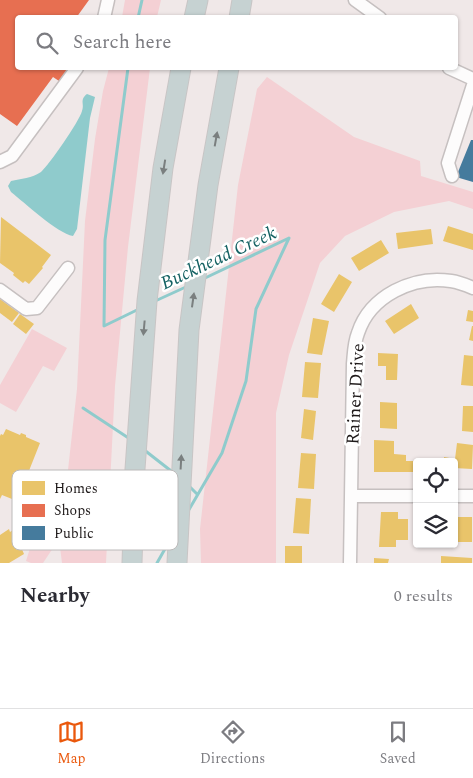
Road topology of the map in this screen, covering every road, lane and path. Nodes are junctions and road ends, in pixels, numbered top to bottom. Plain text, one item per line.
1 (108, 0) edge
2 (192, 0) edge
3 (198, 0) edge
4 (242, 0) edge
5 (356, 0) edge
6 (105, 15) edge
7 (190, 15) edge
8 (195, 15) edge
9 (240, 15) edge
10 (376, 15) edge
11 (76, 70) edge
12 (182, 70) edge
13 (229, 70) edge
14 (453, 70) edge
15 (473, 79) edge
16 (473, 85) edge
17 (0, 162) edge
18 (452, 176) dead end
19 (68, 268) dead end
20 (473, 288) edge
21 (0, 290) edge
22 (136, 470) edge
23 (352, 496) junction
24 (413, 496) edge
25 (458, 496) edge
26 (473, 496) edge
27 (178, 544) edge
28 (178, 550) edge
29 (177, 563) edge
30 (350, 563) edge

1 - 6 street
2 - 7 highway
3 - 8 highway
4 - 9 highway
5 - 10 street
11 - 17 street
12 -> 22 highway
27 -> 13 highway
14 - 15 street
16 - 18 street
19 - 21 street
20 - 23 street, Rainer Drive
23 - 24 street
23 - 30 street, Rainer Drive
25 - 26 street
29 -> 28 highway

